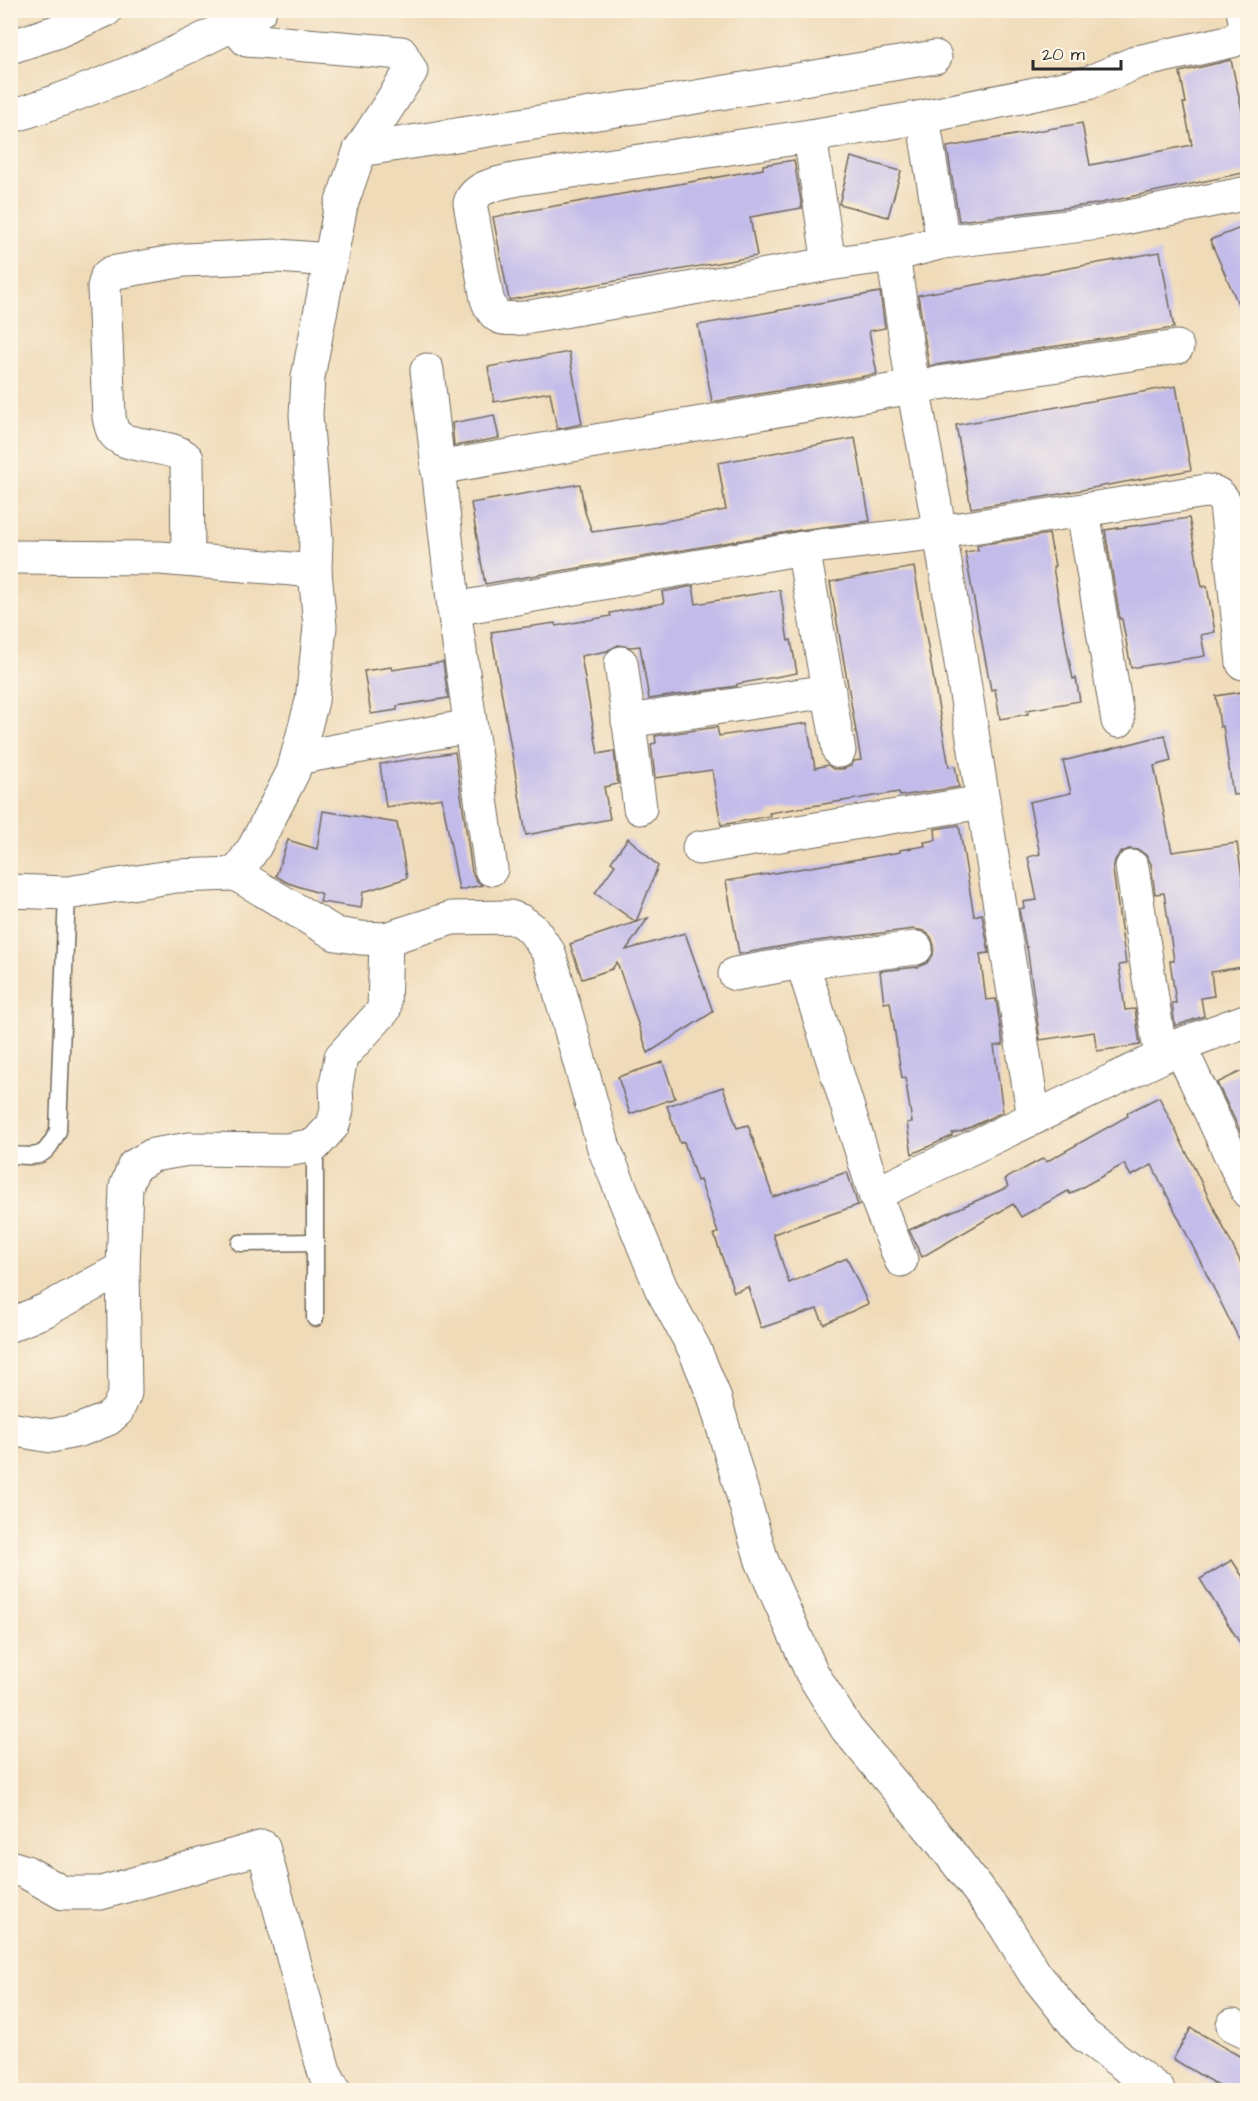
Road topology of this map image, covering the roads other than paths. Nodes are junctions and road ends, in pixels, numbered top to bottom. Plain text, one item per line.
1 (106, 10) edge
2 (1243, 10) edge
3 (247, 18) edge
4 (10, 47) edge
5 (935, 57) dead end
6 (10, 117) edge
7 (923, 117) junction
8 (810, 136) junction
9 (360, 150) junction
10 (1248, 193) edge
11 (943, 242) junction
12 (893, 255) junction
13 (330, 260) junction
14 (829, 264) junction
15 (1177, 347) dead end
16 (427, 370) dead end
17 (913, 387) junction
18 (437, 468) junction
19 (1083, 511) junction
20 (940, 532) junction
21 (803, 548) junction
22 (10, 557) edge
23 (188, 560) junction
24 (315, 571) junction
25 (454, 609) junction
26 (621, 663) dead end
27 (1243, 663) dead end
28 (829, 691) junction
29 (1118, 721) dead end
30 (628, 722) junction
31 (470, 726) junction
32 (839, 751) dead end
33 (297, 758) junction
34 (983, 802) junction
35 (640, 808) dead end
36 (699, 848) dead end
37 (1132, 867) dead end
38 (491, 868) dead end
39 (236, 874) junction
40 (10, 891) edge
41 (67, 893) junction
42 (386, 939) junction
43 (916, 948) dead end
44 (802, 962) junction
45 (735, 974) dead end
46 (1248, 1020) edge
47 (1170, 1051) junction
48 (1034, 1118) junction
49 (300, 1147) junction
50 (10, 1155) edge
51 (1248, 1192) edge
52 (874, 1194) junction
53 (316, 1242) junction
54 (240, 1243) dead end
55 (901, 1260) dead end
56 (123, 1268) junction
57 (315, 1318) dead end
58 (10, 1325) edge
59 (10, 1429) edge
60 (10, 1867) edge
61 (1154, 2090) edge
62 (334, 2091) edge

1 - 4 street
2 - 7 street
3 - 6 street
3 - 9 street
5 - 9 street
7 - 8 street
7 - 11 street
8 - 14 street
8 - 14 street
9 - 13 street
10 - 11 street
11 - 12 street
12 - 14 street
12 - 17 street
13 - 23 street
13 - 24 street
15 - 17 street
16 - 18 street
17 - 18 street
17 - 20 street
18 - 25 street
19 - 20 street
19 - 27 street
19 - 29 street
20 - 21 street
20 - 34 street
21 - 25 street
21 - 28 street
22 - 23 street
23 - 24 street
24 - 33 street
25 - 31 street
26 - 30 street
28 - 30 street
28 - 32 street
30 - 35 street
31 - 33 street
31 - 38 street
33 - 39 street
34 - 36 street
34 - 48 street
37 - 47 street
39 - 41 street
39 - 42 street
40 - 41 street
41 - 50 lane
42 - 49 street
42 - 61 street
43 - 44 street
44 - 45 street
44 - 52 street
46 - 47 street
47 - 48 street
47 - 51 street
48 - 52 street
49 - 53 lane
49 - 56 street
52 - 55 street
53 - 54 lane
53 - 57 lane
56 - 58 street
56 - 59 street
60 - 62 street

